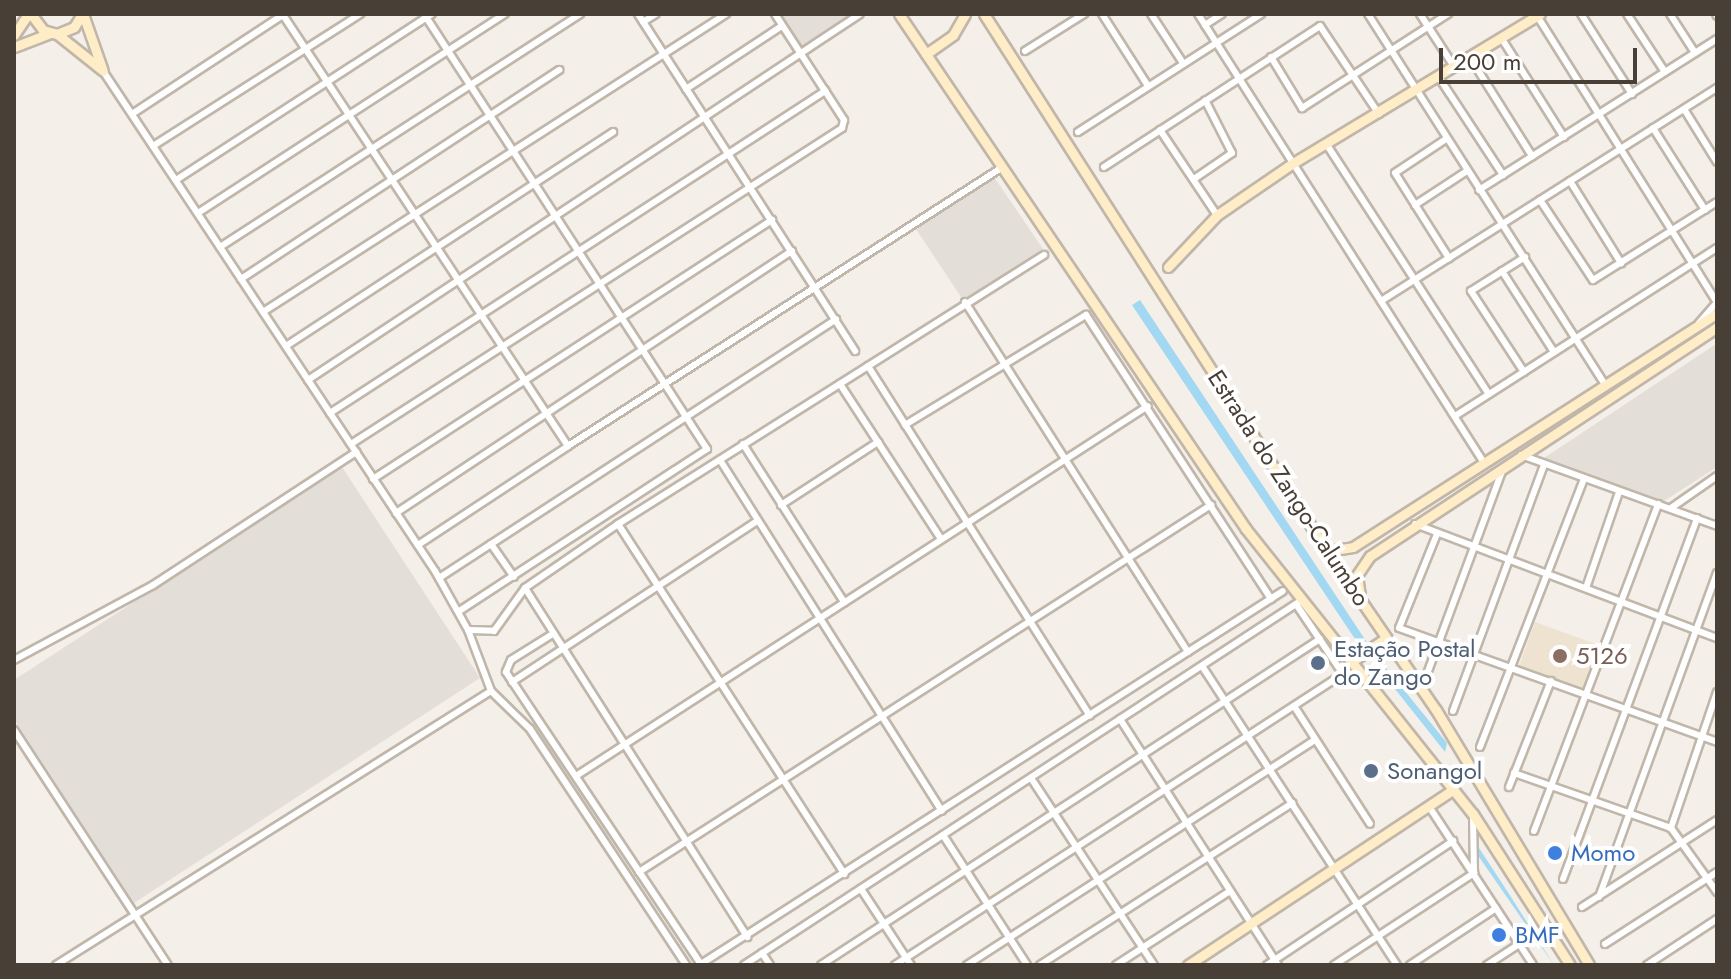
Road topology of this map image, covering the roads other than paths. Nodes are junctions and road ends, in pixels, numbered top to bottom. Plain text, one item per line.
1 (29, 14) edge
2 (83, 14) edge
3 (283, 14) edge
4 (360, 14) edge
5 (505, 14) edge
6 (580, 14) edge
7 (638, 14) edge
8 (656, 14) edge
9 (726, 14) edge
10 (775, 14) edge
11 (860, 14) edge
12 (899, 14) edge
13 (965, 14) edge
14 (984, 14) edge
15 (1084, 14) edge
16 (1102, 14) edge
17 (1151, 14) edge
18 (1198, 14) edge
19 (1222, 14) edge
20 (1261, 14) edge
21 (1368, 14) edge
22 (1420, 14) edge
23 (1448, 14) edge
24 (1581, 14) edge
25 (1627, 14) edge
26 (1670, 14) edge
27 (427, 15) edge
28 (1538, 15) edge
29 (643, 22) junction
30 (1205, 25) junction
31 (782, 26) junction
32 (1428, 26) junction
33 (15, 31) edge
34 (54, 33) junction
35 (1502, 39) junction
36 (1717, 39) edge
37 (1216, 43) junction
38 (14, 47) edge
39 (307, 49) junction
40 (1390, 49) junction
41 (448, 51) junction
42 (1025, 51) dead end
43 (1695, 53) junction
44 (664, 54) junction
45 (926, 54) junction
46 (801, 55) junction
47 (1271, 57) junction
48 (1471, 59) junction
49 (1183, 63) junction
50 (1456, 69) junction
51 (559, 70) dead end
52 (103, 71) junction
53 (1665, 72) junction
54 (1353, 75) junction
55 (1239, 78) junction
56 (1440, 79) junction
57 (329, 82) junction
58 (470, 83) junction
59 (1148, 86) junction
60 (1717, 88) edge
61 (686, 89) junction
62 (825, 91) junction
63 (1417, 94) junction
64 (1632, 94) junction
65 (1205, 100) junction
66 (1684, 109) junction
67 (132, 114) junction
68 (1599, 114) junction
69 (1380, 115) junction
70 (351, 116) junction
71 (492, 116) junction
72 (706, 120) junction
73 (1653, 128) junction
74 (1160, 130) junction
75 (613, 132) dead end
76 (1078, 132) dead end
77 (1564, 137) junction
78 (1446, 139) junction
79 (1327, 145) junction
80 (153, 146) junction
81 (1622, 148) junction
82 (372, 149) junction
83 (514, 153) junction
84 (728, 153) junction
85 (1532, 156) junction
86 (1717, 162) edge
87 (1293, 163) junction
88 (1104, 167) dead end
89 (1001, 168) junction
90 (1467, 171) junction
91 (1503, 175) junction
92 (1194, 179) junction
93 (176, 180) junction
94 (1570, 181) junction
95 (394, 182) junction
96 (536, 184) junction
97 (750, 185) junction
98 (1479, 190) junction
99 (1540, 200) junction
100 (1717, 202) edge
101 (1415, 205) junction
102 (1705, 210) junction
103 (198, 213) junction
104 (1217, 215) junction
105 (417, 216) junction
106 (558, 218) junction
107 (772, 220) junction
108 (1502, 224) junction
109 (1673, 230) junction
110 (220, 247) junction
111 (438, 247) junction
112 (1717, 248) edge
113 (580, 250) junction
114 (792, 251) junction
115 (1044, 255) dead end
116 (1525, 257) junction
117 (1449, 258) junction
118 (1621, 263) junction
119 (1693, 263) junction
120 (1168, 267) dead end
121 (1502, 271) junction
122 (241, 279) junction
123 (1416, 279) junction
124 (601, 281) junction
125 (462, 284) junction
126 (816, 287) junction
127 (1381, 301) junction
128 (965, 302) junction
129 (1717, 302) edge
130 (263, 312) junction
131 (1717, 313) edge
132 (482, 314) junction
133 (622, 316) junction
134 (836, 319) junction
135 (1698, 324) junction
136 (1716, 331) edge
137 (1576, 338) junction
138 (286, 346) junction
139 (504, 347) junction
140 (643, 350) junction
141 (855, 351) dead end
142 (1554, 352) junction
143 (1001, 363) junction
144 (868, 366) junction
145 (1524, 372) junction
146 (525, 378) junction
147 (308, 380) junction
148 (665, 384) junction
149 (840, 384) junction
150 (1605, 384) junction
151 (1489, 394) junction
152 (1148, 406) junction
153 (330, 413) junction
154 (547, 413) junction
155 (688, 416) junction
156 (1455, 416) junction
157 (905, 425) junction
158 (878, 442) junction
159 (351, 444) junction
160 (743, 444) junction
161 (568, 446) junction
162 (356, 452) junction
163 (1521, 455) junction
164 (720, 460) junction
165 (1064, 460) junction
166 (1484, 463) junction
167 (1544, 465) junction
168 (1504, 466) junction
169 (1717, 476) edge
170 (373, 479) junction
171 (1584, 479) junction
172 (1619, 492) junction
173 (1658, 504) junction
174 (781, 505) junction
175 (1211, 505) junction
176 (1671, 508) junction
177 (396, 513) junction
178 (1697, 518) junction
179 (756, 522) junction
180 (968, 522) junction
181 (618, 524) junction
182 (1415, 524) junction
183 (1717, 526) edge
184 (1437, 534) junction
185 (941, 539) junction
186 (491, 544) junction
187 (418, 545) junction
188 (1475, 547) junction
189 (1325, 548) junction
190 (1128, 558) junction
191 (1510, 560) junction
192 (1717, 573) edge
193 (1549, 575) junction
194 (514, 577) junction
195 (439, 578) junction
196 (658, 585) junction
197 (525, 588) junction
198 (1586, 588) junction
199 (1283, 591) dead end
200 (1271, 599) junction
201 (844, 602) junction
202 (1299, 602) junction
203 (1621, 602) junction
204 (1367, 610) junction
205 (459, 611) junction
206 (1660, 616) junction
207 (819, 619) junction
208 (1031, 620) junction
209 (468, 630) junction
210 (1696, 630) junction
211 (551, 635) junction
212 (1386, 638) junction
213 (1717, 638) edge
214 (1320, 639) junction
215 (1438, 642) junction
216 (562, 647) junction
217 (1188, 652) junction
218 (1474, 655) junction
219 (14, 660) edge
220 (1351, 662) junction
221 (1202, 666) junction
222 (1513, 669) junction
223 (1427, 674) dead end
224 (1551, 681) junction
225 (512, 682) junction
226 (721, 683) junction
227 (491, 691) junction
228 (1717, 692) edge
229 (1587, 694) junction
230 (1226, 703) junction
231 (1294, 706) junction
232 (1624, 707) junction
233 (1453, 711) dead end
234 (882, 716) junction
235 (1090, 716) junction
236 (1120, 719) junction
237 (1661, 721) junction
238 (14, 730) edge
239 (1248, 736) junction
240 (1701, 736) junction
241 (1315, 740) junction
242 (1717, 742) edge
243 (623, 743) junction
244 (1480, 747) dead end
245 (1144, 757) junction
246 (1270, 770) junction
247 (1514, 773) junction
248 (576, 776) junction
249 (1031, 778) junction
250 (783, 780) junction
251 (1509, 787) dead end
252 (1552, 788) junction
253 (1454, 789) junction
254 (1166, 791) junction
255 (1592, 801) junction
256 (1292, 803) junction
257 (1430, 808) junction
258 (942, 811) junction
259 (1628, 813) junction
260 (1473, 814) junction
261 (1056, 815) junction
262 (1717, 820) edge
263 (1185, 822) junction
264 (1370, 824) dead end
265 (1671, 828) junction
266 (1534, 831) dead end
267 (943, 835) junction
268 (686, 841) junction
269 (1453, 841) junction
270 (1683, 843) junction
271 (1077, 848) junction
272 (1207, 857) junction
273 (1333, 869) junction
274 (639, 872) junction
275 (1717, 872) edge
276 (968, 873) junction
277 (1474, 873) junction
278 (844, 874) junction
279 (1708, 878) junction
280 (1563, 879) dead end
281 (1098, 880) junction
282 (861, 889) junction
283 (1230, 891) junction
284 (1717, 892) edge
285 (1599, 897) junction
286 (1357, 904) junction
287 (988, 905) junction
288 (1582, 907) dead end
289 (1496, 908) junction
290 (1120, 913) junction
291 (135, 915) junction
292 (1717, 919) edge
293 (884, 924) junction
294 (1251, 924) junction
295 (747, 937) junction
296 (1378, 937) junction
297 (1009, 938) junction
298 (1519, 944) junction
299 (1605, 944) dead end
300 (1143, 948) junction
301 (762, 953) junction
302 (906, 957) junction
303 (1276, 963) edge
304 (56, 965) edge
305 (168, 965) edge
306 (686, 965) edge
307 (744, 965) edge
308 (770, 965) edge
309 (821, 965) edge
310 (895, 965) edge
311 (911, 965) edge
312 (967, 965) edge
313 (1027, 965) edge
314 (1040, 965) edge
315 (1116, 965) edge
316 (1154, 965) edge
317 (1188, 965) edge
318 (1267, 965) edge
319 (1334, 965) edge
320 (1397, 965) edge
321 (1410, 965) edge
322 (1487, 965) edge
323 (1533, 965) edge
324 (1570, 965) edge
325 (1589, 965) edge
326 (1647, 965) edge

1 - 33 main road
1 - 34 main road
2 - 34 main road
2 - 52 main road
3 - 39 street
3 - 67 street
4 - 39 street
5 - 41 street
6 - 58 street
7 - 29 street
8 - 29 street
9 - 44 street
10 - 31 street
11 - 46 street
12 - 45 main road, Estrada do Zango-Calumbo
13 - 45 main road
14 - 189 main road, Estrada do Zango-Calumbo
15 - 42 street
16 - 59 street
17 - 49 street
18 - 30 street
19 - 30 street
20 - 37 street
21 - 40 street
22 - 32 street
23 - 32 street
24 - 64 street
25 - 53 street
26 - 43 street
27 - 41 street
27 - 57 street
28 - 35 main road
28 - 68 street
29 - 44 street
30 - 37 street
31 - 46 street
31 - 61 street
32 - 40 street
32 - 50 street
34 - 38 main road
34 - 52 main road
35 - 48 main road
35 - 77 street
36 - 43 street
37 - 49 street
37 - 55 street
39 - 57 street
39 - 80 street
40 - 54 street
40 - 63 street
41 - 58 street
41 - 70 street
43 - 53 street
44 - 61 street
44 - 83 street
45 - 89 main road, Estrada do Zango-Calumbo
46 - 62 street
46 - 72 street
47 - 54 street
47 - 54 street
47 - 55 street
48 - 50 main road
48 - 85 street
49 - 59 street
50 - 56 main road
51 - 71 street
52 - 67 street
53 - 64 street
54 - 69 street
55 - 65 street
55 - 87 street
56 - 63 main road
56 - 91 street
57 - 70 street
57 - 93 street
58 - 71 street
58 - 82 street
59 - 76 street
60 - 66 street
61 - 72 street
62 - 84 street
62 - 97 street
63 - 69 main road
63 - 78 street
64 - 68 street
65 - 74 street
65 - 92 street
66 - 73 street
66 - 86 street
67 - 80 street
68 - 77 street
68 - 81 street
69 - 79 main road
70 - 82 street
70 - 103 street
71 - 83 street
71 - 95 street
72 - 84 street
72 - 106 street
73 - 81 street
73 - 102 street
74 - 88 street
74 - 92 street
75 - 96 street
77 - 85 street
78 - 90 street
78 - 101 street
79 - 87 main road
79 - 123 street
80 - 93 street
81 - 94 street
81 - 109 street
82 - 95 street
82 - 110 street
83 - 96 street
83 - 105 street
84 - 97 street
84 - 113 street
85 - 91 street
87 - 104 main road
87 - 127 street
89 - 126 street
89 - 202 main road, Estrada do Zango-Calumbo
90 - 98 street
90 - 101 street
91 - 98 street
92 - 104 street
93 - 103 street
94 - 99 street
94 - 118 street
95 - 105 street
95 - 122 street
96 - 106 street
96 - 111 street
97 - 107 street
97 - 124 street
98 - 108 street
99 - 108 street
99 - 118 street
100 - 102 street
101 - 117 street
102 - 109 street
103 - 110 street
104 - 120 main road
105 - 111 street
105 - 130 street
106 - 113 street
106 - 125 street
107 - 114 street
107 - 133 street
108 - 116 street
108 - 117 street
109 - 118 street
109 - 119 street
110 - 122 street
111 - 125 street
111 - 138 street
112 - 119 street
113 - 124 street
113 - 132 street
114 - 126 street
114 - 140 street
115 - 128 street
116 - 121 street
116 - 137 street
117 - 123 street
119 - 129 street
119 - 137 street
121 - 142 street
121 - 145 street
122 - 130 street
123 - 127 street
123 - 151 street
124 - 133 street
124 - 139 street
125 - 132 street
125 - 147 street
126 - 134 street
126 - 148 street
127 - 156 street
128 - 143 street
128 - 144 street
129 - 135 street
130 - 138 street
131 - 135 main road
132 - 139 street
132 - 153 street
133 - 140 street
133 - 146 street
134 - 141 street
134 - 155 street
135 - 150 main road
136 - 163 main road
137 - 142 street
137 - 150 street
138 - 147 street
139 - 146 street
139 - 159 street
140 - 148 street
140 - 154 street
142 - 145 street
143 - 152 street
143 - 157 street
143 - 165 street
144 - 149 street
144 - 157 street
145 - 151 street
146 - 154 street
146 - 170 street
147 - 153 street
148 - 155 street
148 - 161 street
149 - 158 street
149 - 160 street
150 - 166 main road
151 - 156 street
152 - 165 street
152 - 175 street
153 - 159 street
154 - 161 street
154 - 177 street
155 - 186 street
155 - 194 street
156 - 166 street
157 - 180 street
158 - 174 street
158 - 185 street
159 - 162 street
160 - 164 street
160 - 174 street
161 - 187 street
162 - 170 street
162 - 219 street
163 - 167 street
163 - 168 main road
164 - 179 street
164 - 181 street
165 - 180 street
165 - 190 street
166 - 189 main road
167 - 171 street
167 - 191 street
168 - 182 main road
168 - 188 street
169 - 176 street
170 - 177 street
171 - 172 street
171 - 193 street
172 - 173 street
172 - 198 street
173 - 176 street
173 - 203 street
174 - 201 street
175 - 190 street
175 - 200 street
176 - 178 street
177 - 187 street
178 - 183 street
178 - 206 street
179 - 196 street
179 - 207 street
180 - 185 street
180 - 208 street
181 - 196 street
181 - 197 street
182 - 184 street
182 - 204 main road
184 - 188 street
184 - 215 street
185 - 201 street
186 - 194 street
186 - 195 street
187 - 195 street
188 - 191 street
188 - 215 street
189 - 204 main road, Estrada do Zango-Calumbo
190 - 208 street
190 - 217 street
191 - 193 street
191 - 218 street
192 - 210 street
193 - 198 street
193 - 222 street
194 - 205 street
195 - 205 street
196 - 216 street
196 - 226 street
197 - 209 street
197 - 211 street
198 - 203 street
199 - 200 street
200 - 217 street
201 - 207 street
202 - 214 street
202 - 220 main road, Estrada do Zango-Calumbo
202 - 221 street
203 - 206 street
203 - 229 street
204 - 212 main road, Estrada do Zango-Calumbo
205 - 209 street
206 - 210 street
206 - 232 street
207 - 226 street
207 - 234 street
208 - 234 street
208 - 235 street
209 - 227 street
210 - 213 street
210 - 237 street
211 - 216 street
211 - 225 street
212 - 220 main road
212 - 325 main road, Estrada do Zango-Calumbo
214 - 230 street
214 - 231 street
215 - 218 street
215 - 223 street
216 - 225 street
216 - 243 street
217 - 235 street
218 - 222 street
218 - 233 street
220 - 253 main road, Estrada do Zango-Calumbo
221 - 230 street
221 - 236 street
222 - 224 street
222 - 244 street
224 - 229 street
224 - 247 street
225 - 248 street
226 - 243 street
226 - 250 street
227 - 291 street
227 - 306 street
228 - 240 street
229 - 232 street
229 - 252 street
230 - 239 street
230 - 245 street
231 - 239 street
231 - 241 street
232 - 237 street
232 - 255 street
234 - 250 street
234 - 258 street
235 - 258 street
236 - 245 street
236 - 249 street
237 - 240 street
237 - 259 street
238 - 291 street
239 - 246 street
239 - 254 street
240 - 242 street
240 - 265 street
241 - 246 street
241 - 264 street
243 - 248 street
243 - 268 street
245 - 254 street
245 - 261 street
246 - 256 street
246 - 263 street
247 - 251 street
247 - 252 street
248 - 274 street
249 - 261 street
249 - 267 street
250 - 268 street
250 - 278 street
252 - 255 street
252 - 266 street
253 - 257 main road
253 - 260 main road, Estrada do Zango-Calumbo
254 - 263 street
254 - 271 street
255 - 259 street
255 - 280 street
256 - 272 street
256 - 273 street
257 - 269 street
257 - 273 main road
258 - 278 street
259 - 265 street
259 - 285 street
260 - 277 street
260 - 324 main road, Estrada do Zango-Calumbo
261 - 271 street
261 - 276 street
262 - 270 street
263 - 272 street
263 - 281 street
265 - 270 street
267 - 276 street
267 - 282 street
268 - 274 street
268 - 295 street
269 - 277 street
269 - 286 street
270 - 279 street
270 - 285 street
271 - 281 street
271 - 287 street
272 - 283 street
272 - 290 street
273 - 286 street
273 - 294 main road
274 - 295 street
275 - 279 street
276 - 287 street
276 - 293 street
277 - 289 street
277 - 296 street
278 - 295 street
279 - 284 street
279 - 299 street
281 - 290 street
281 - 297 street
282 - 293 street
282 - 301 street
283 - 294 street
283 - 300 street
285 - 288 street
286 - 296 street
286 - 303 street
287 - 297 street
287 - 302 street
289 - 298 street
289 - 321 street
290 - 300 street
290 - 314 street
291 - 304 street
291 - 305 street
292 - 326 street
293 - 302 street
293 - 309 street
294 - 303 street
294 - 317 main road
296 - 319 street
296 - 320 street
297 - 312 street
297 - 313 street
298 - 322 street
298 - 323 street
300 - 315 street
300 - 316 street
301 - 307 street
301 - 308 street
302 - 310 street
302 - 311 street
303 - 318 street

